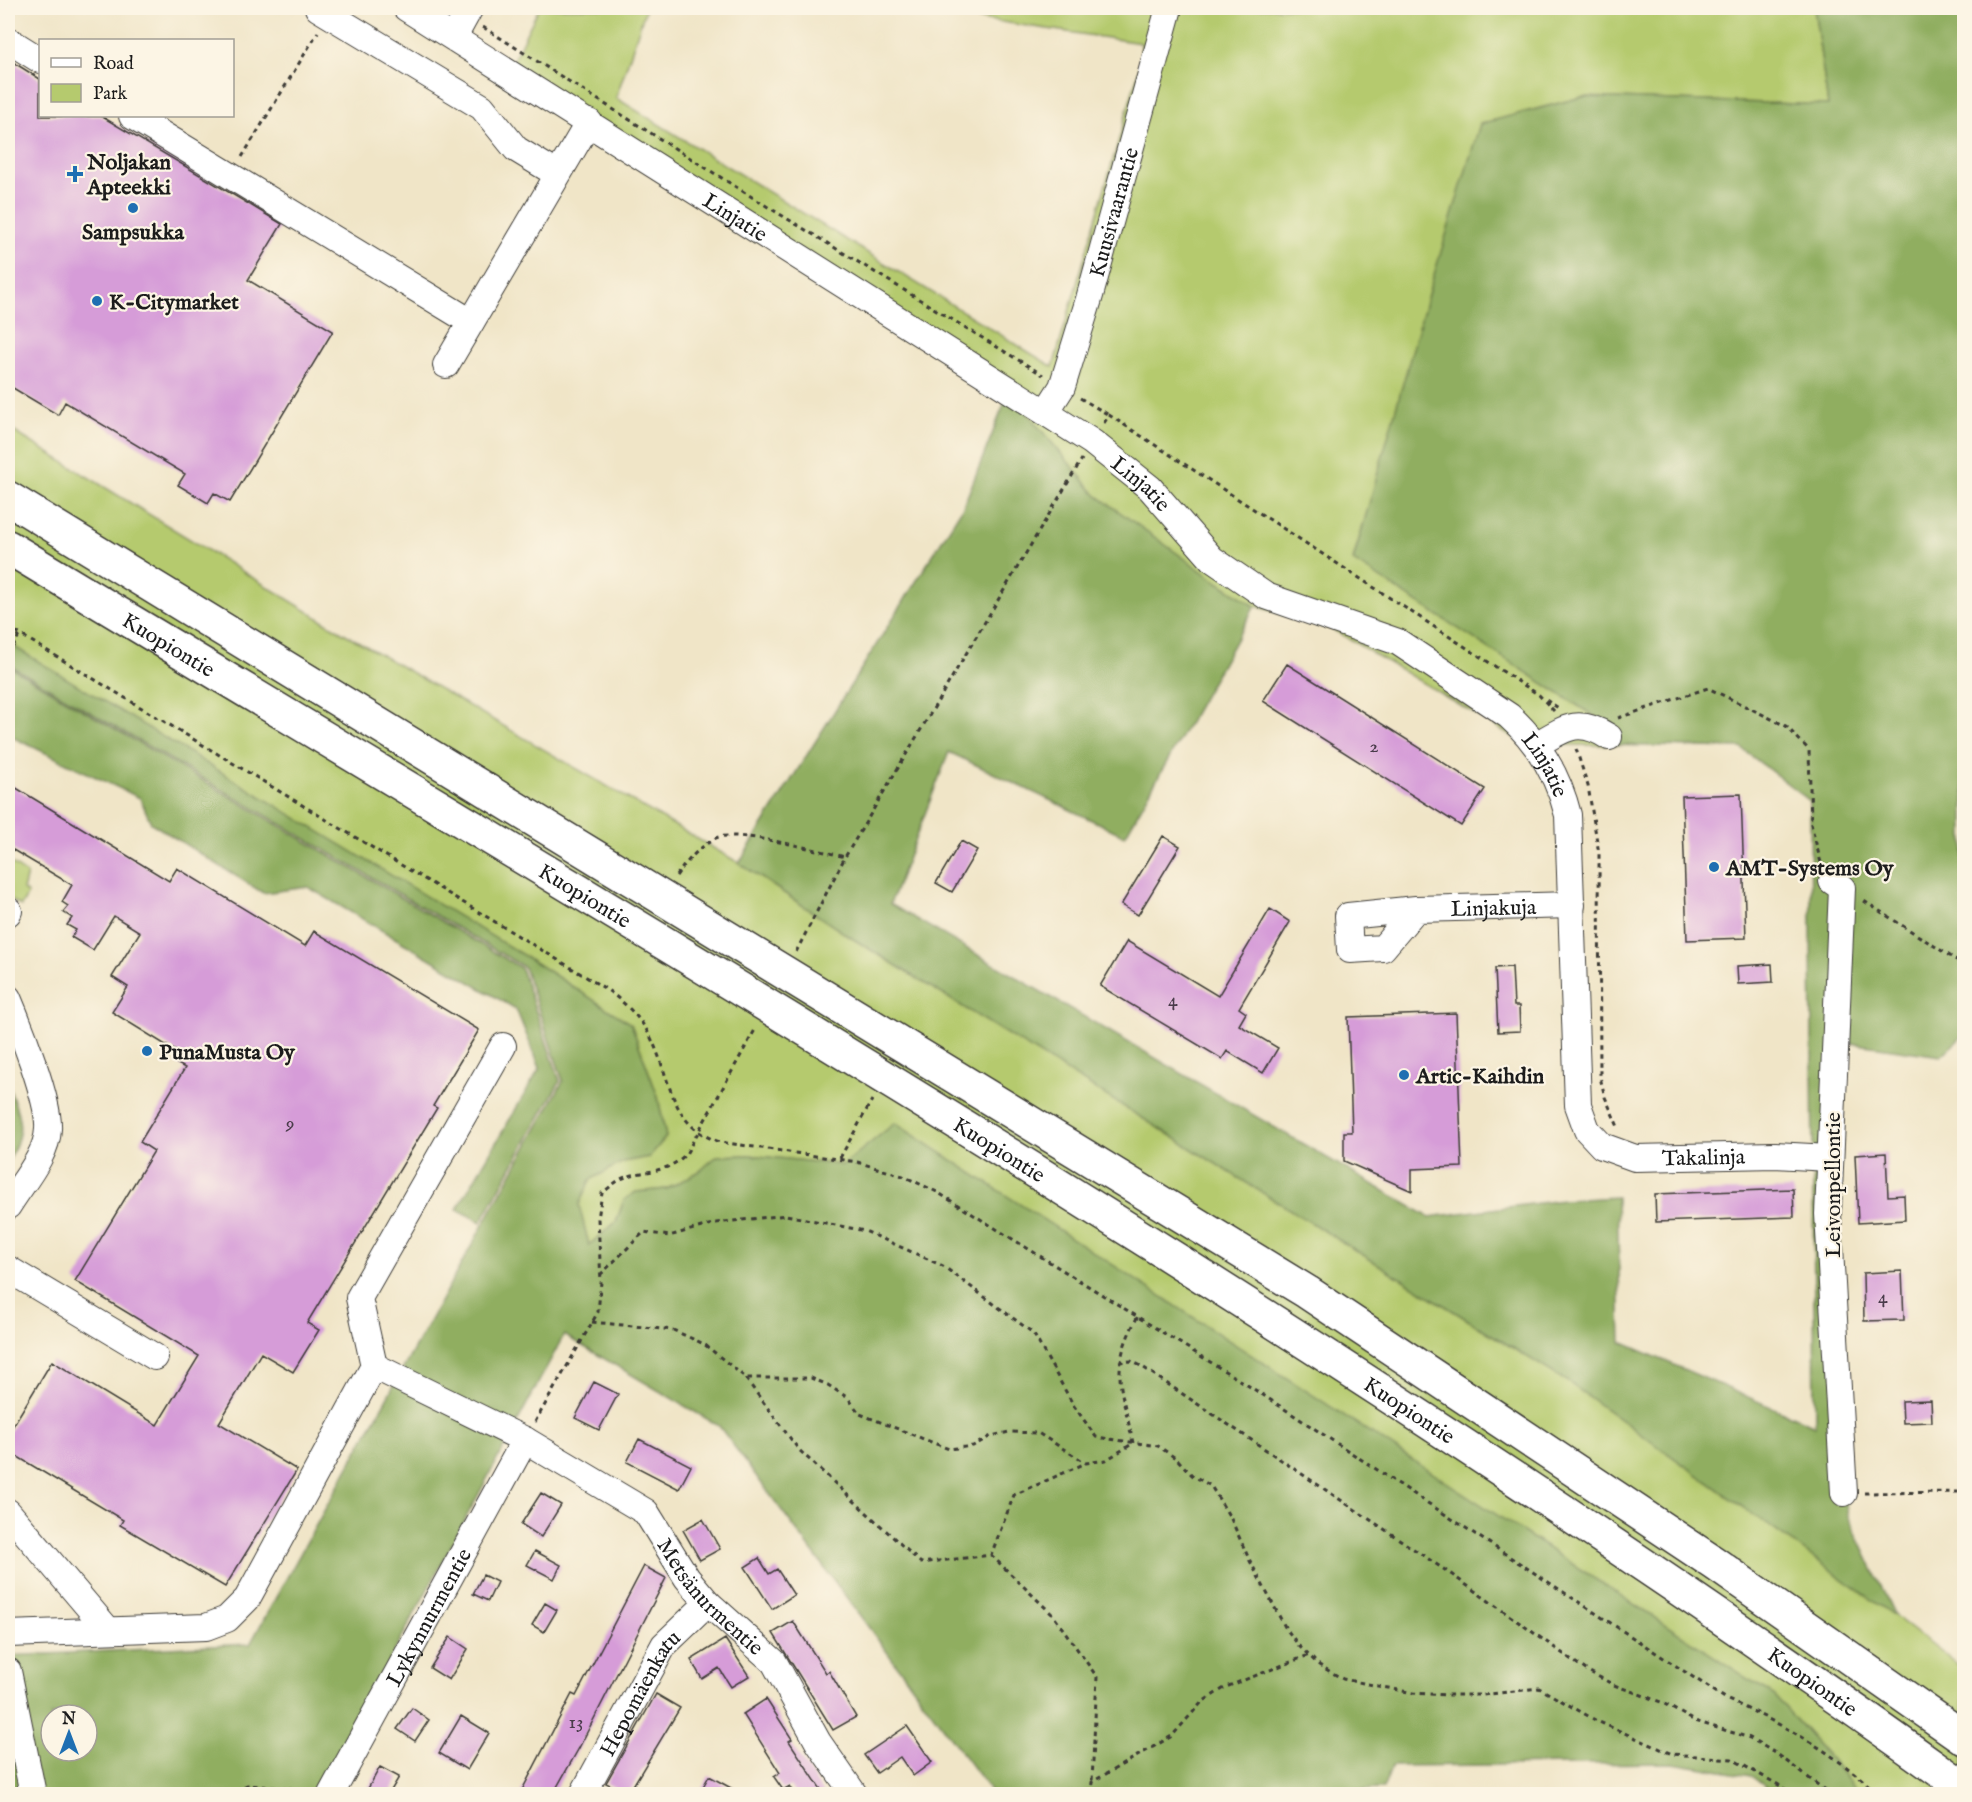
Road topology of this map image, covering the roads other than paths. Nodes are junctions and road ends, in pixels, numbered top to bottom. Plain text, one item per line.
1 (406, 8) edge
2 (1169, 8) edge
3 (324, 11) edge
4 (463, 20) edge
5 (8, 40) edge
6 (39, 59) edge
7 (134, 117) edge
8 (589, 122) junction
9 (556, 174) junction
10 (471, 321) junction
11 (446, 365) dead end
12 (1046, 412) junction
13 (8, 498) edge
14 (8, 547) edge
15 (1588, 730) road end
16 (1536, 745) junction
17 (1837, 884) road end
18 (1572, 904) junction
19 (1416, 909) dead end
20 (8, 998) edge
21 (503, 1046) dead end
22 (1587, 1130) joint
23 (1828, 1158) junction
24 (8, 1206) edge
25 (8, 1269) edge
26 (155, 1357) dead end
27 (374, 1366) junction
28 (525, 1440) junction
29 (1844, 1493) road end
30 (8, 1512) edge
31 (708, 1603) junction
32 (108, 1630) junction
33 (8, 1634) edge
34 (8, 1671) edge
35 (1886, 1682) junction
36 (1862, 1715) junction
37 (1965, 1738) edge
38 (1965, 1788) edge
39 (332, 1793) edge
40 (33, 1794) edge
41 (583, 1794) edge
42 (854, 1794) edge

1 - 4 street, Linjatie
2 - 12 street, Kuusivaarantie
3 - 9 street
4 - 8 street, Linjatie
5 - 6 street
7 - 10 street
8 - 9 street
8 - 12 street, Linjatie
9 - 10 street
10 - 11 street
12 - 16 street, Linjatie
13 - 35 highway, Kuopiontie
14 - 36 highway, Kuopiontie
15 - 16 street
16 - 18 street, Linjatie
17 - 23 street, Leivonpellontie
18 - 19 street, Linjakuja
18 - 22 street, Linjatie
20 - 24 street
21 - 27 street
22 - 23 street, Takalinja
23 - 29 street, Leivonpellontie
25 - 26 street
27 - 28 street, Metsänurmentie
27 - 32 street
28 - 31 street, Metsänurmentie
28 - 39 street, Lykynnurmentie
30 - 32 street
31 - 41 street, Hepomäenkatu
31 - 42 street, Metsänurmentie
32 - 33 street
34 - 40 street
35 - 36 street
35 - 37 highway, Kuopiontie
36 - 38 highway, Kuopiontie

